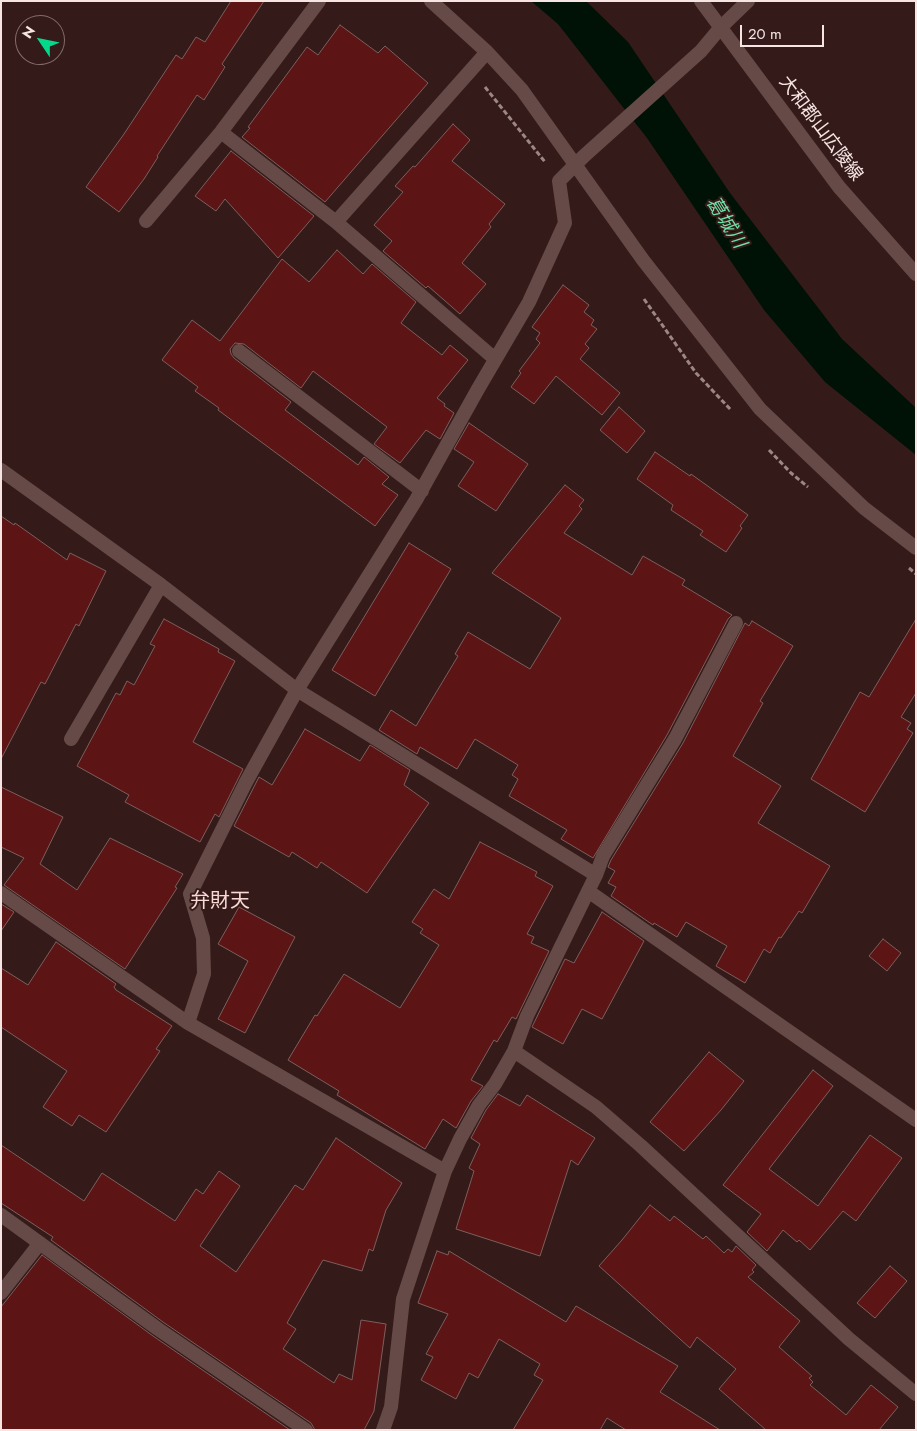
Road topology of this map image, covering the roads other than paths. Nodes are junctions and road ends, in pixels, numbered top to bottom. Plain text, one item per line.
1 (318, 1) edge
2 (431, 1) edge
3 (701, 1) edge
4 (748, 1) edge
5 (721, 27) junction
6 (487, 52) junction
7 (221, 132) junction
8 (580, 160) junction
9 (146, 221) dead end
10 (336, 222) junction
11 (916, 274) edge
12 (239, 351) dead end
13 (496, 359) junction
14 (1, 470) edge
15 (422, 491) junction
16 (916, 548) edge
17 (160, 585) junction
18 (736, 623) dead end
19 (297, 690) junction
20 (72, 739) dead end
21 (596, 875) junction
22 (588, 891) junction
23 (1, 892) edge
24 (188, 1023) junction
25 (514, 1051) junction
26 (916, 1120) edge
27 (446, 1171) junction
28 (1, 1215) edge
29 (40, 1243) junction
30 (1, 1293) edge
31 (916, 1394) edge
32 (306, 1430) edge
33 (383, 1430) edge

1 - 7 street
2 - 6 street
3 - 5 street, 大和郡山広陵線
4 - 5 street
5 - 8 street
5 - 11 street, 大和郡山広陵線
6 - 8 street
6 - 10 street
7 - 9 street
7 - 10 street
8 - 13 street
8 - 16 street
10 - 13 street
12 - 15 street
13 - 15 street
14 - 17 street
15 - 19 street
17 - 19 street
17 - 20 street
18 - 21 street
19 - 21 street
19 - 24 street
21 - 22 street
22 - 25 street
22 - 26 street
23 - 24 street
24 - 27 street
25 - 27 street
25 - 31 street
27 - 33 street
28 - 29 street
29 - 30 street
29 - 32 street

